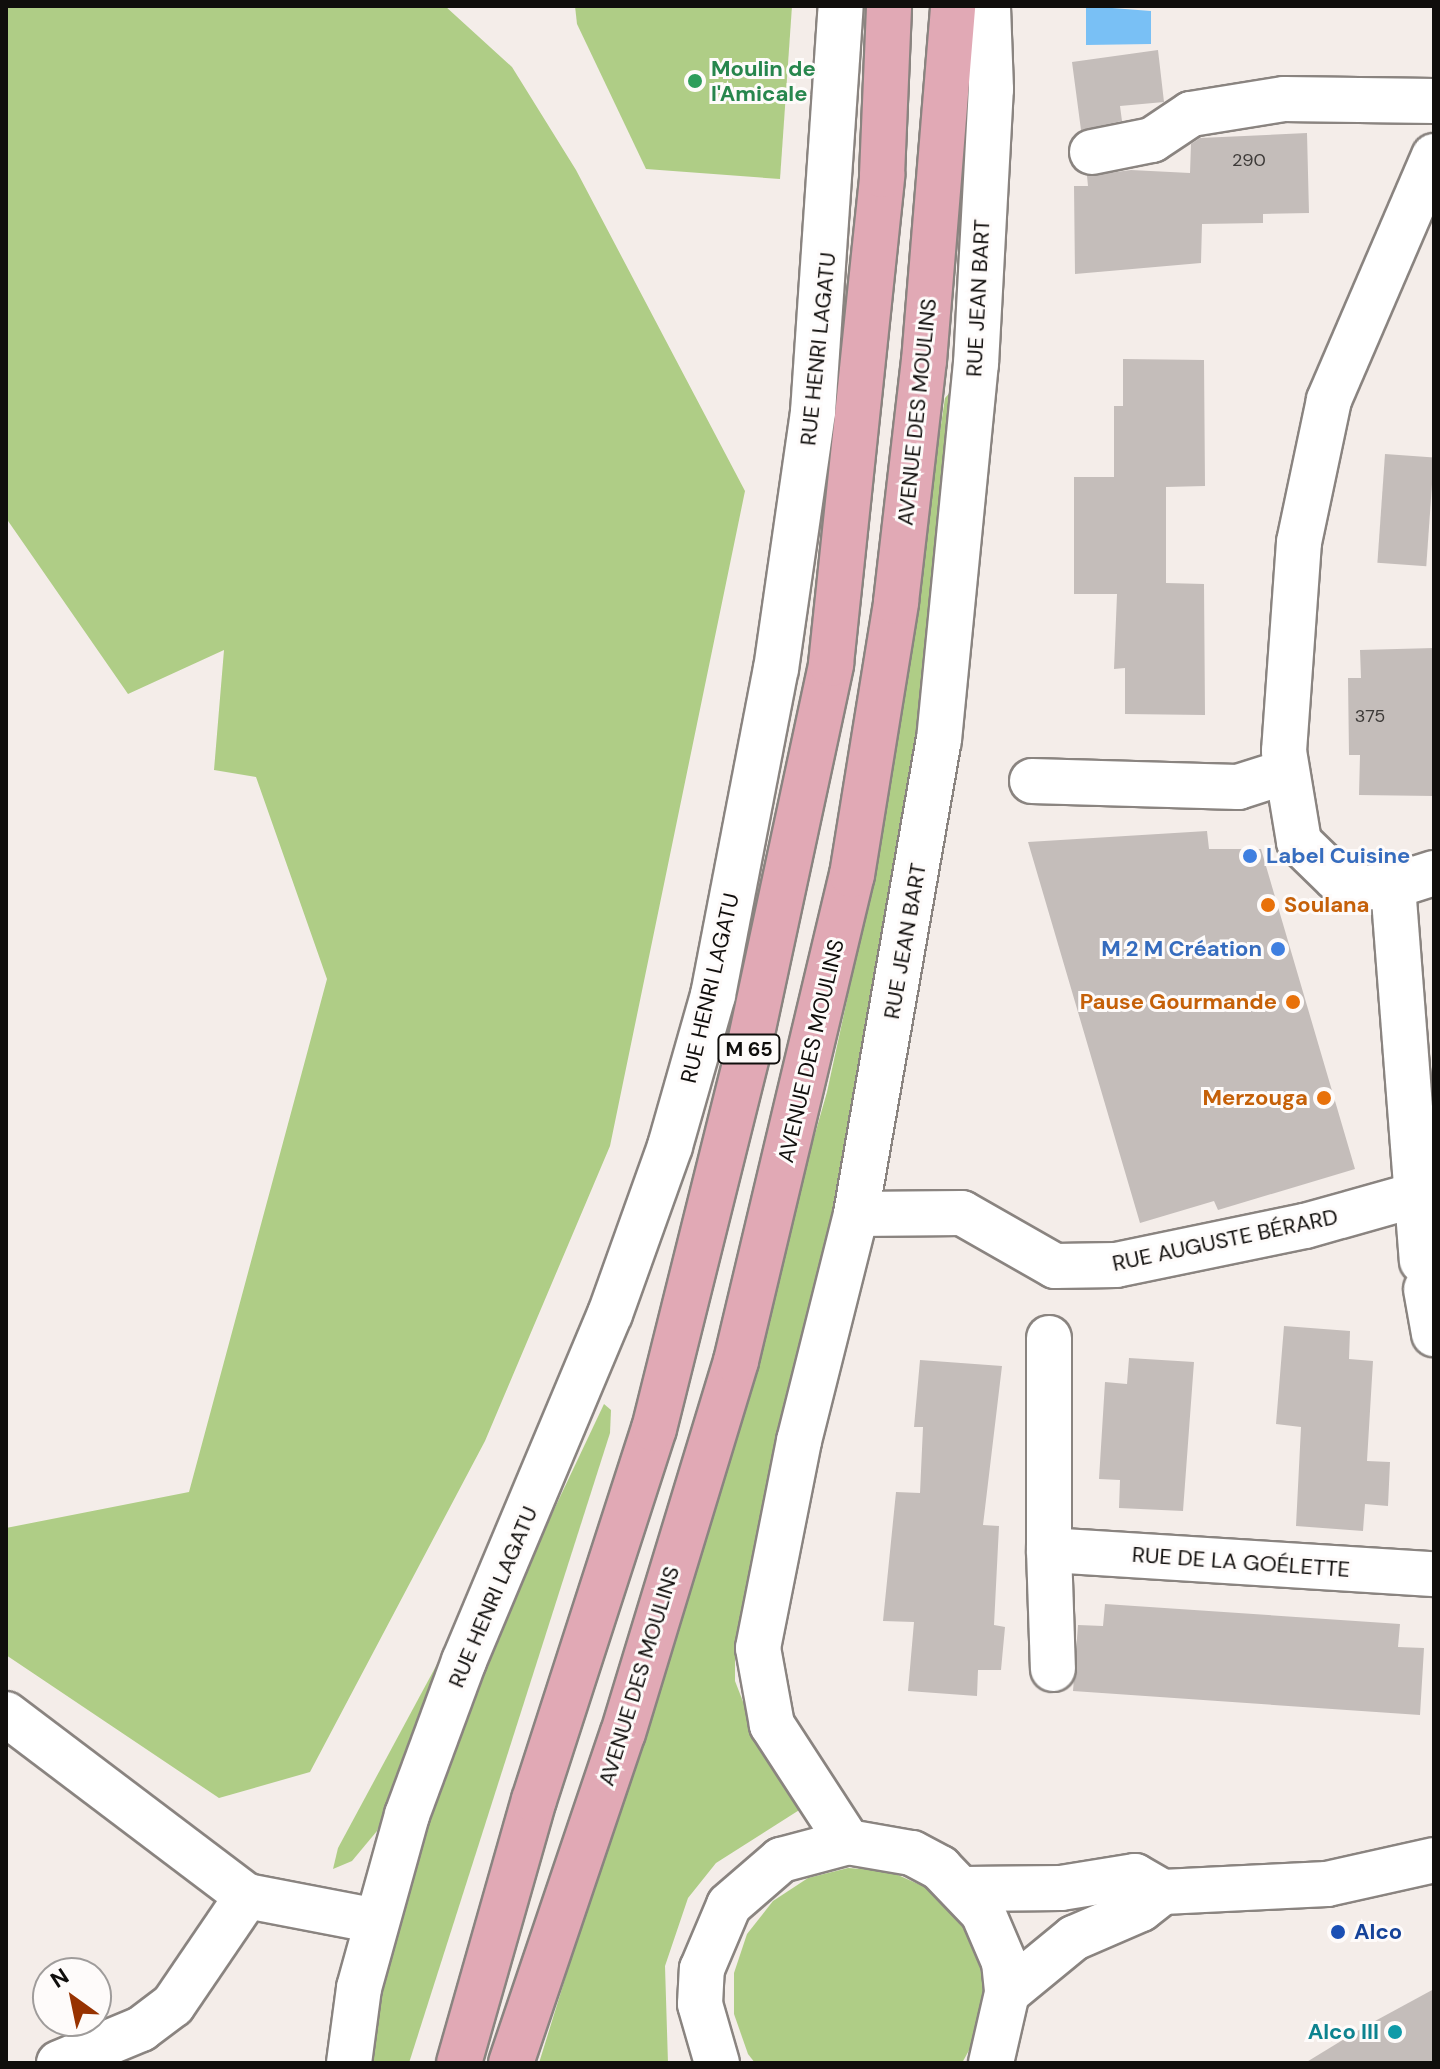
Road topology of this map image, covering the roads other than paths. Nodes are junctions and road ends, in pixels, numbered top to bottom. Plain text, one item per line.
1 (841, 6) edge
2 (889, 6) edge
3 (953, 6) edge
4 (988, 6) edge
5 (1434, 101) edge
6 (1092, 152) dead end
7 (1429, 179) edge
8 (1285, 772) junction
9 (1032, 781) dead end
10 (1434, 873) edge
11 (1393, 886) junction
12 (1424, 1134) edge
13 (1415, 1195) junction
14 (856, 1214) junction
15 (1434, 1334) edge
16 (1049, 1338) dead end
17 (1049, 1550) junction
18 (1434, 1574) edge
19 (1053, 1669) dead end
20 (6, 1714) edge
21 (848, 1842) junction
22 (1434, 1860) edge
23 (965, 1889) junction
24 (1163, 1892) junction
25 (247, 1896) junction
26 (377, 1921) junction
27 (1007, 1993) junction
28 (707, 2055) edge
29 (59, 2063) edge
30 (349, 2063) edge
31 (459, 2063) edge
32 (511, 2063) edge
33 (991, 2063) edge

1 - 26 street, RUE HENRI LAGATU
2 - 31 main road, M 65
3 - 32 main road, AVENUE DES MOULINS / M 65
4 - 14 street, RUE JEAN BART
5 - 6 street
7 - 8 street
8 - 9 street
8 - 11 street
10 - 11 street
11 - 12 street
12 - 13 street
13 - 14 street, RUE AUGUSTE BÉRARD
13 - 15 street
14 - 21 street, RUE JEAN BART
16 - 17 street
17 - 18 street, RUE DE LA GOÉLETTE
17 - 19 street
20 - 25 street
21 - 23 street
21 - 28 street
22 - 24 street
23 - 24 street
23 - 27 street
24 - 27 street
25 - 26 street
25 - 29 street
26 - 30 street, RUE HENRI LAGATU
27 - 33 street

